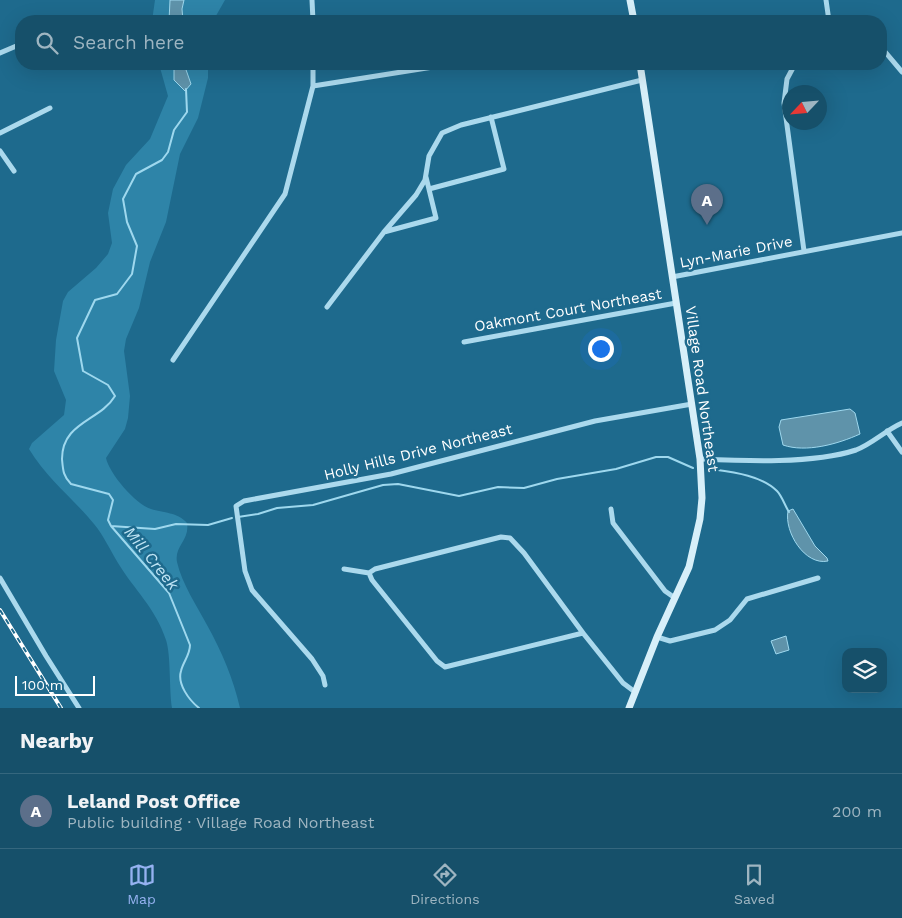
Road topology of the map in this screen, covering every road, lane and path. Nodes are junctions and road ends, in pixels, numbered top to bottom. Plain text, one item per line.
1 (312, 0) edge
2 (630, 0) edge
3 (826, 0) edge
4 (313, 15) edge
5 (632, 15) edge
6 (828, 15) edge
7 (15, 47) edge
8 (0, 53) edge
9 (887, 54) edge
10 (313, 70) edge
11 (414, 70) edge
12 (641, 70) edge
13 (792, 70) edge
14 (902, 72) edge
15 (642, 80) junction
16 (313, 86) junction
17 (50, 108) dead end
18 (491, 117) junction
19 (0, 133) edge
20 (0, 151) edge
21 (14, 171) dead end
22 (425, 176) junction
23 (429, 189) junction
24 (384, 232) junction
25 (902, 233) edge
26 (804, 252) junction
27 (672, 276) junction
28 (676, 303) junction
29 (328, 307) dead end
30 (464, 342) dead end
31 (173, 360) dead end
32 (692, 404) junction
33 (902, 423) edge
34 (887, 432) junction
35 (902, 452) edge
36 (700, 458) junction
37 (611, 509) dead end
38 (344, 569) dead end
39 (369, 572) junction
40 (0, 578) edge
41 (818, 578) dead end
42 (675, 598) junction
43 (583, 632) junction
44 (657, 637) junction
45 (325, 685) dead end
46 (635, 692) junction
47 (79, 708) edge
48 (629, 708) edge

1 - 4 street
2 - 5 main road
3 - 6 street
7 - 8 street
9 - 14 street
10 - 16 street
11 - 16 street
12 - 15 main road, Village Road Northeast
13 - 26 street
15 - 18 street
15 - 27 main road, Village Road Northeast
16 - 31 street
17 - 19 street
18 - 22 street
18 - 23 street
20 - 21 street
22 - 23 street
22 - 24 street
23 - 24 street
24 - 29 street
25 - 26 street, Lyn-Marie Drive
26 - 27 street, Lyn-Marie Drive
27 - 28 main road, Village Road Northeast
28 - 30 street, Oakmont Court Northeast
28 - 32 main road, Village Road Northeast
32 - 36 main road, Village Road Northeast
32 - 45 street, Holly Hills Drive Northeast
33 - 34 street
34 - 35 street
34 - 36 street
36 - 42 main road, Village Road Northeast
37 - 42 street
38 - 39 street
39 - 43 street
39 - 43 street
40 - 47 street
41 - 44 street
42 - 44 main road, Village Road Northeast
43 - 46 street
44 - 46 main road, Village Road Northeast
46 - 48 main road, Village Road Northeast

